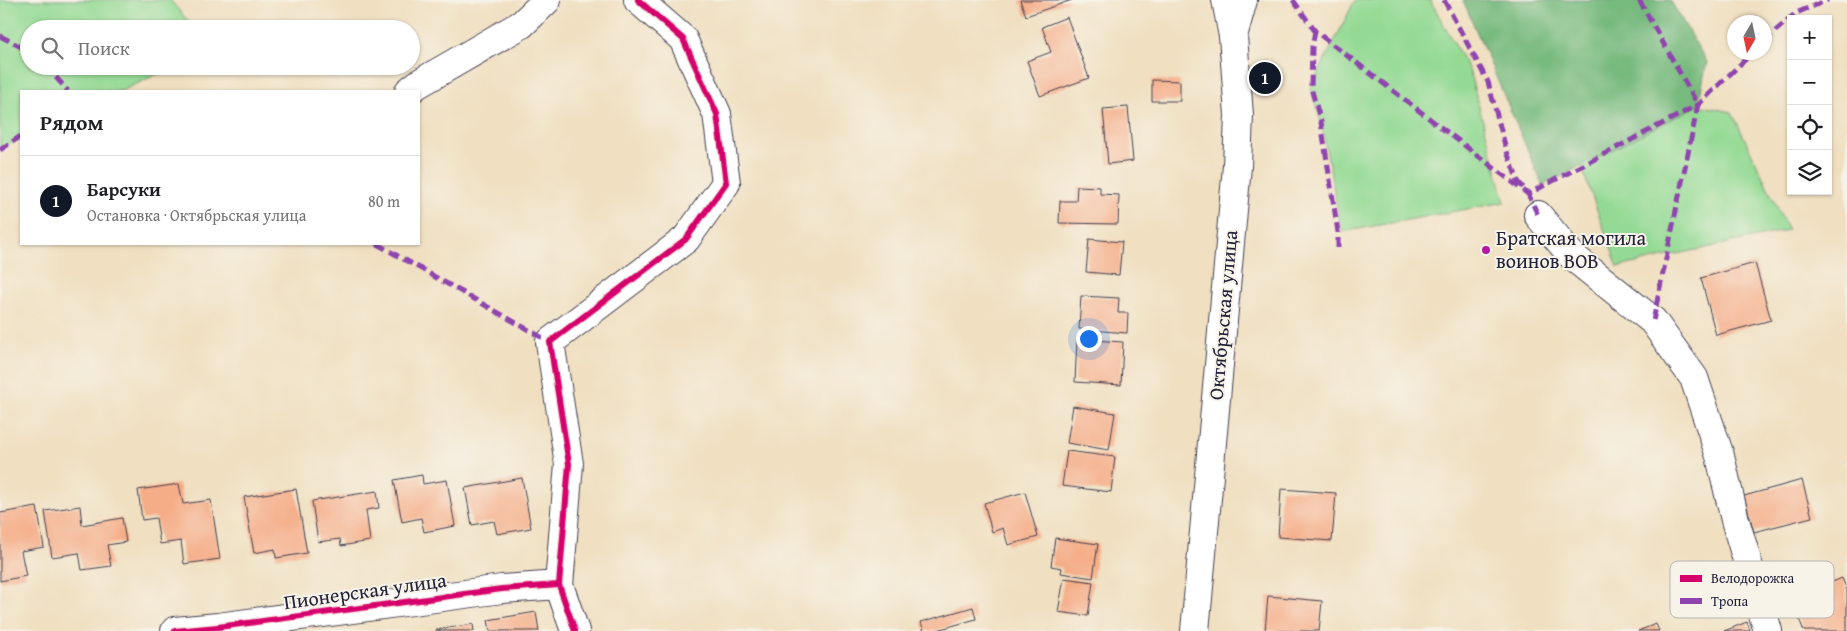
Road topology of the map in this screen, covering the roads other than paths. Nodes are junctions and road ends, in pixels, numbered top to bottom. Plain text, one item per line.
1 (547, 0) edge
2 (638, 0) edge
3 (1226, 0) edge
4 (1243, 0) edge
5 (1233, 36) junction
6 (410, 90) edge
7 (1538, 215) dead end
8 (1747, 561) edge
9 (559, 585) junction
10 (1764, 618) edge
11 (175, 631) edge
12 (575, 631) edge
13 (1195, 631) edge
14 (1768, 631) edge

1 - 6 street
2 - 9 street
3 - 5 street, Октябрьская улица
4 - 5 street
5 - 13 street, Октябрьская улица
7 - 8 street
9 - 11 street, Пионерская улица
9 - 12 street
10 - 14 street

